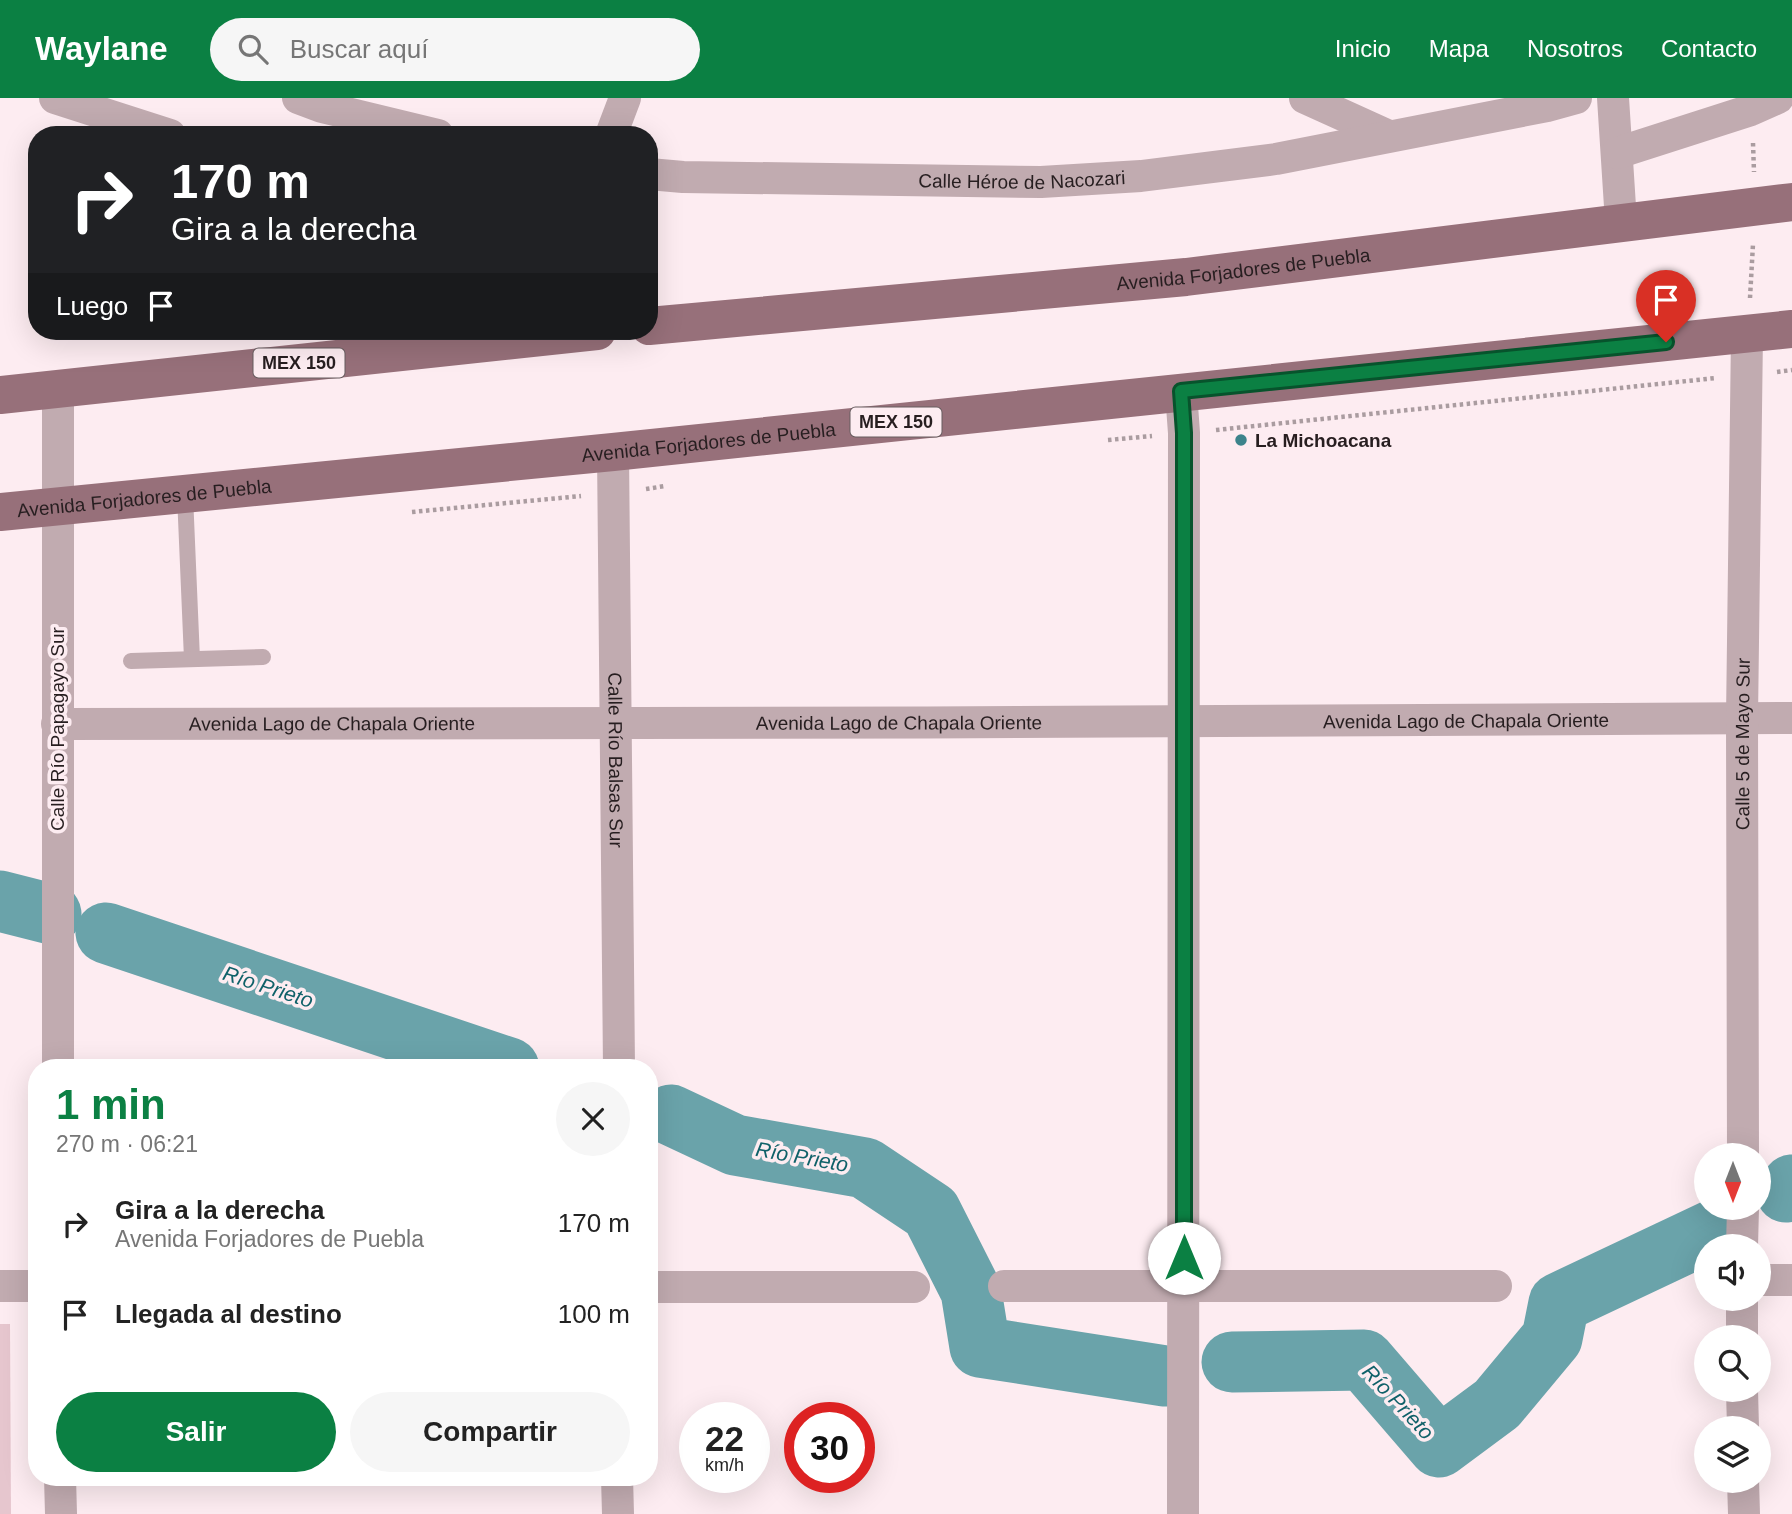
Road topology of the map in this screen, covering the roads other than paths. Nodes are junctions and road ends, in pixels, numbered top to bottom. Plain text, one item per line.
1 (55, 98) edge
2 (625, 98) edge
3 (1305, 98) edge
4 (1576, 98) edge
5 (1613, 98) edge
6 (315, 101) edge
7 (1764, 104) edge
8 (142, 126) edge
9 (405, 126) edge
10 (614, 126) edge
11 (1389, 136) junction
12 (1616, 153) junction
13 (658, 175) edge
14 (1774, 204) edge
15 (1621, 222) junction
16 (658, 325) edge
17 (1792, 329) edge
18 (1747, 334) junction
19 (515, 340) edge
20 (58, 390) junction
21 (1181, 391) junction
22 (0, 395) edge
23 (613, 452) junction
24 (185, 495) junction
25 (58, 508) junction
26 (0, 512) edge
27 (263, 657) dead end
28 (192, 659) junction
29 (131, 661) dead end
30 (1742, 718) junction
31 (1792, 718) edge
32 (615, 722) junction
33 (1183, 723) junction
34 (57, 724) junction
35 (58, 1059) edge
36 (620, 1059) edge
37 (1743, 1143) edge
38 (1771, 1280) edge
39 (1792, 1280) edge
40 (1184, 1285) junction
41 (0, 1286) edge
42 (28, 1286) edge
43 (1004, 1286) dead end
44 (1496, 1286) dead end
45 (658, 1287) edge
46 (914, 1287) dead end
47 (60, 1486) edge
48 (617, 1486) edge
49 (1743, 1493) edge
50 (61, 1514) edge
51 (618, 1514) edge
52 (1183, 1514) edge
53 (1744, 1514) edge

1 - 8 street
2 - 10 street
3 - 11 street
4 - 11 street, Calle Héroe de Nacozari
5 - 12 street
6 - 9 street
7 - 12 street
11 - 13 street, Calle Héroe de Nacozari
12 - 15 street
14 - 15 main road, Avenida Forjadores de Puebla
15 - 16 main road, Avenida Forjadores de Puebla
17 - 18 main road, Avenida Forjadores de Puebla / MEX 150
18 - 21 main road, Avenida Forjadores de Puebla / MEX 150
18 - 30 street, Calle 5 de Mayo Sur
19 - 20 main road, MEX 150
20 - 22 main road, MEX 150
20 - 25 street, Calle Río Papagayo Sur
21 - 23 main road, Avenida Forjadores de Puebla / MEX 150
21 - 33 street
23 - 24 main road, Avenida Forjadores de Puebla / MEX 150
23 - 32 street, Calle Río Balsas Sur
24 - 25 main road, Avenida Forjadores de Puebla / MEX 150
24 - 28 lane
25 - 26 main road, Avenida Forjadores de Puebla / MEX 150
25 - 34 street, Calle Río Papagayo Sur
27 - 28 lane
28 - 29 lane
30 - 31 street, Avenida Lago de Chapala Oriente
30 - 33 street, Avenida Lago de Chapala Oriente
30 - 37 street, Calle 5 de Mayo Sur
32 - 33 street, Avenida Lago de Chapala Oriente
32 - 34 street, Avenida Lago de Chapala Oriente
32 - 36 street, Calle Río Balsas Sur
33 - 40 street
34 - 35 street, Calle Río Papagayo Sur
38 - 39 street
40 - 43 street
40 - 44 street
40 - 52 street
41 - 42 street
45 - 46 street
47 - 50 street
48 - 51 street
49 - 53 street

